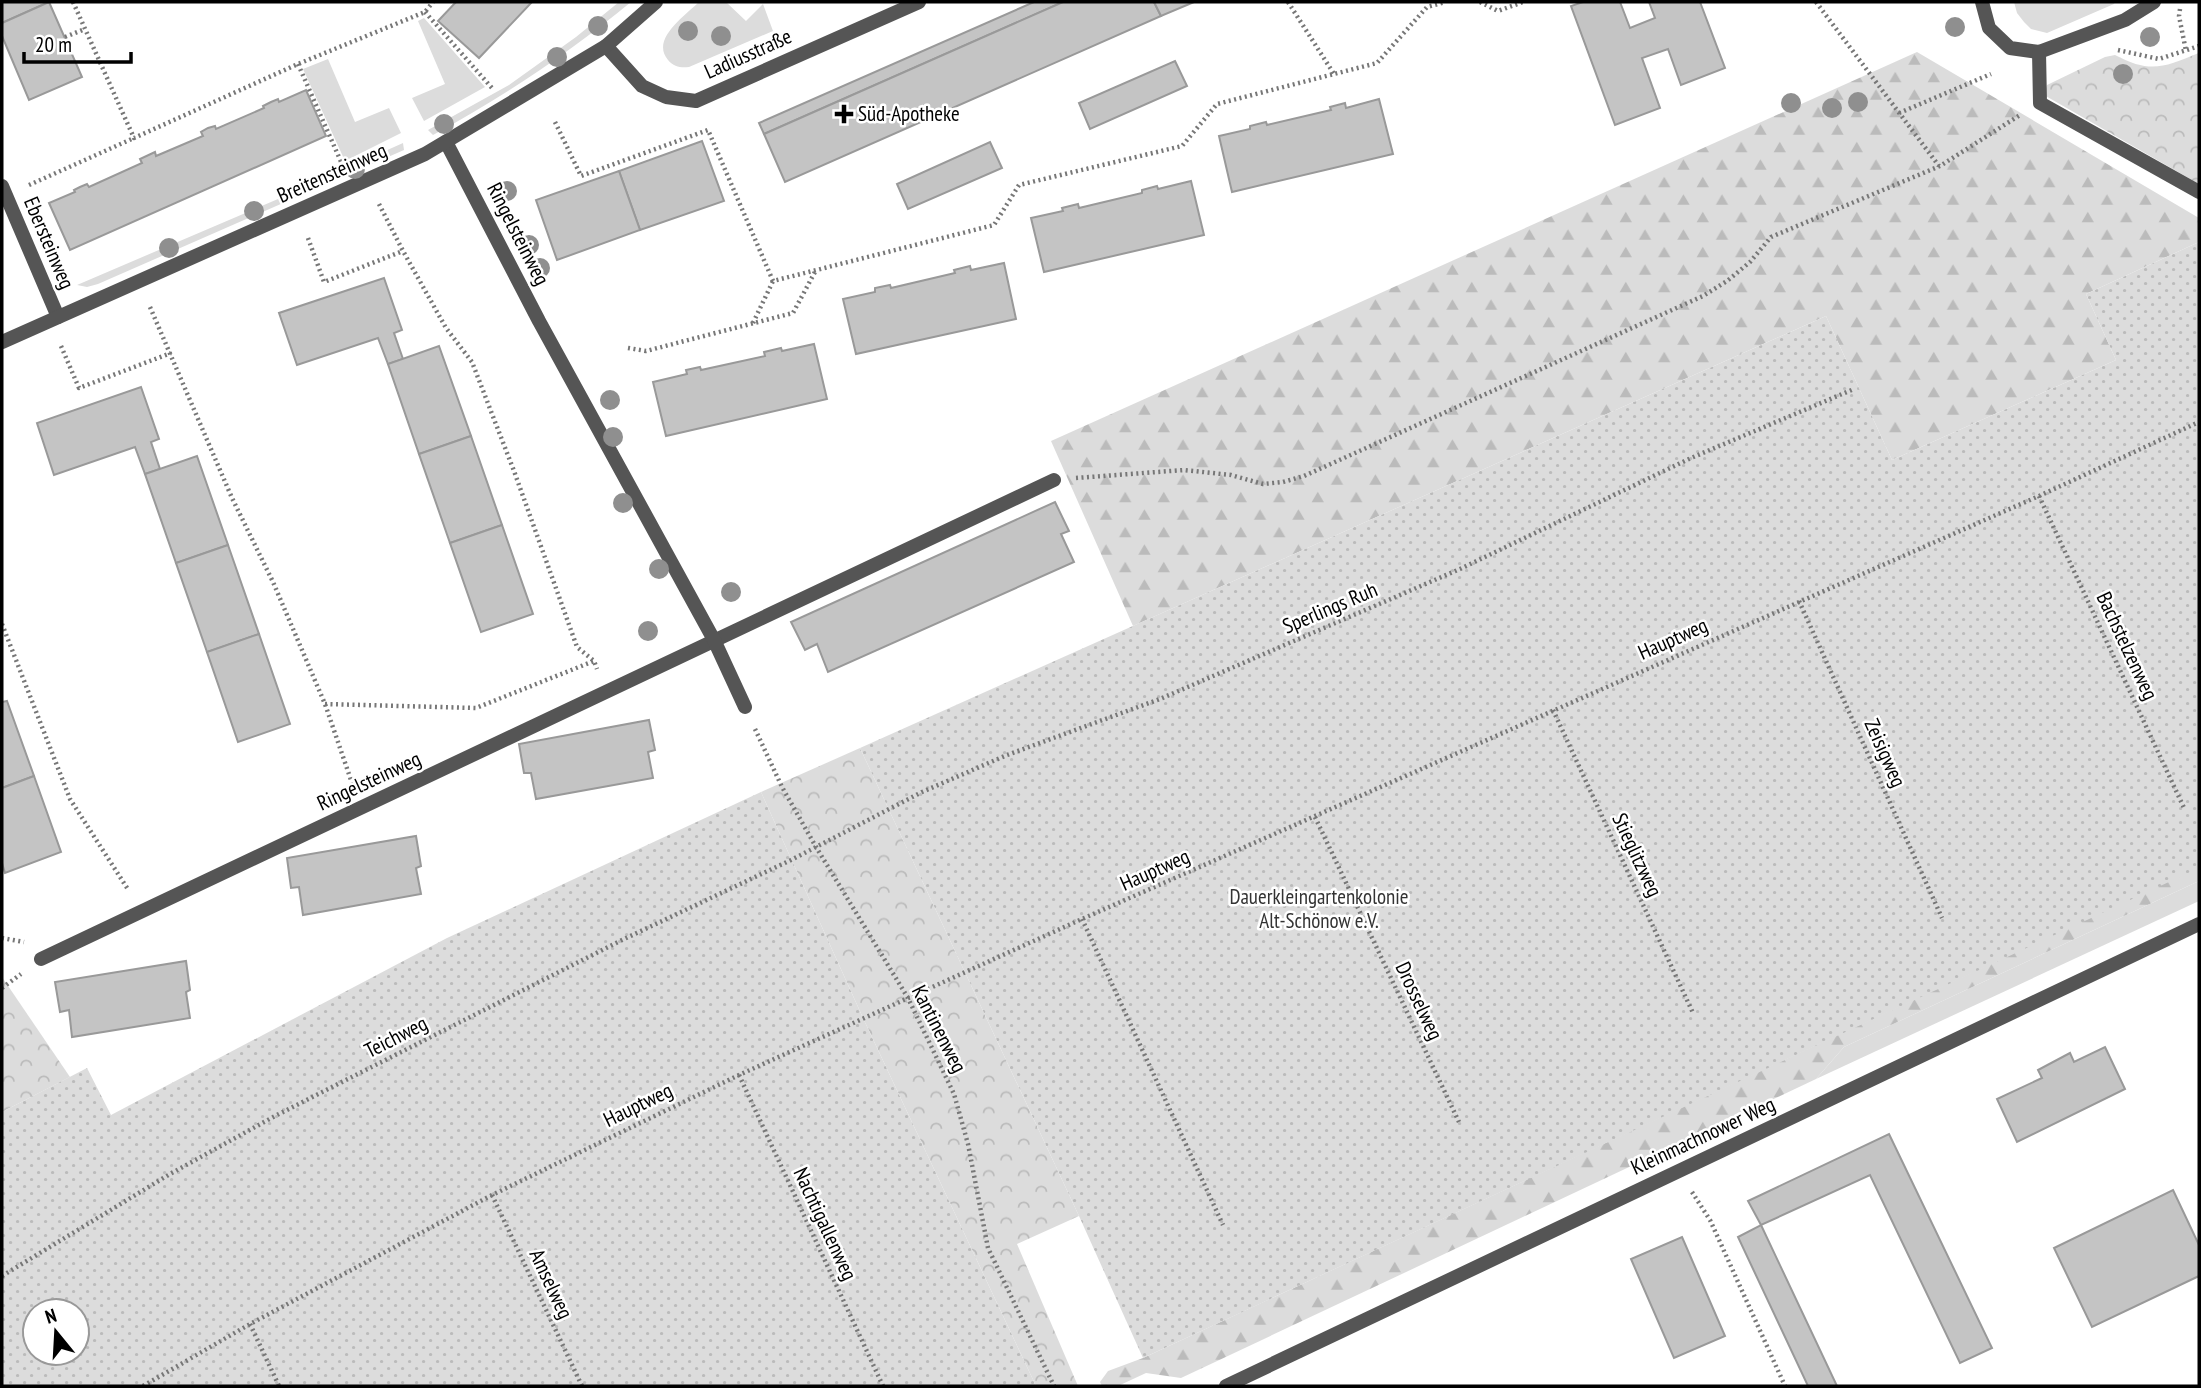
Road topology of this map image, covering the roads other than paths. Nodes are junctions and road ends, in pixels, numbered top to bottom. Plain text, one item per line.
1 (656, 2) edge
2 (919, 2) edge
3 (1982, 2) edge
4 (2154, 2) edge
5 (606, 46) junction
6 (2039, 52) junction
7 (446, 142) junction
8 (2, 186) edge
9 (2199, 192) edge
10 (58, 317) junction
11 (2, 342) edge
12 (1054, 480) road end
13 (715, 640) junction
14 (745, 708) road end
15 (2199, 924) edge
16 (41, 958) dead end
17 (1226, 1386) edge

1 - 5 street, Breitensteinweg
2 - 5 street, Ladiusstraße
3 - 6 street
4 - 6 street
5 - 7 street, Breitensteinweg
6 - 9 street
7 - 10 street, Breitensteinweg
7 - 13 street, Ringelsteinweg
8 - 10 street, Ebersteinweg
10 - 11 street, Breitensteinweg
12 - 13 street, Ringelsteinweg
13 - 14 street, Ringelsteinweg
13 - 16 street, Ringelsteinweg
15 - 17 street, Kleinmachnower Weg

